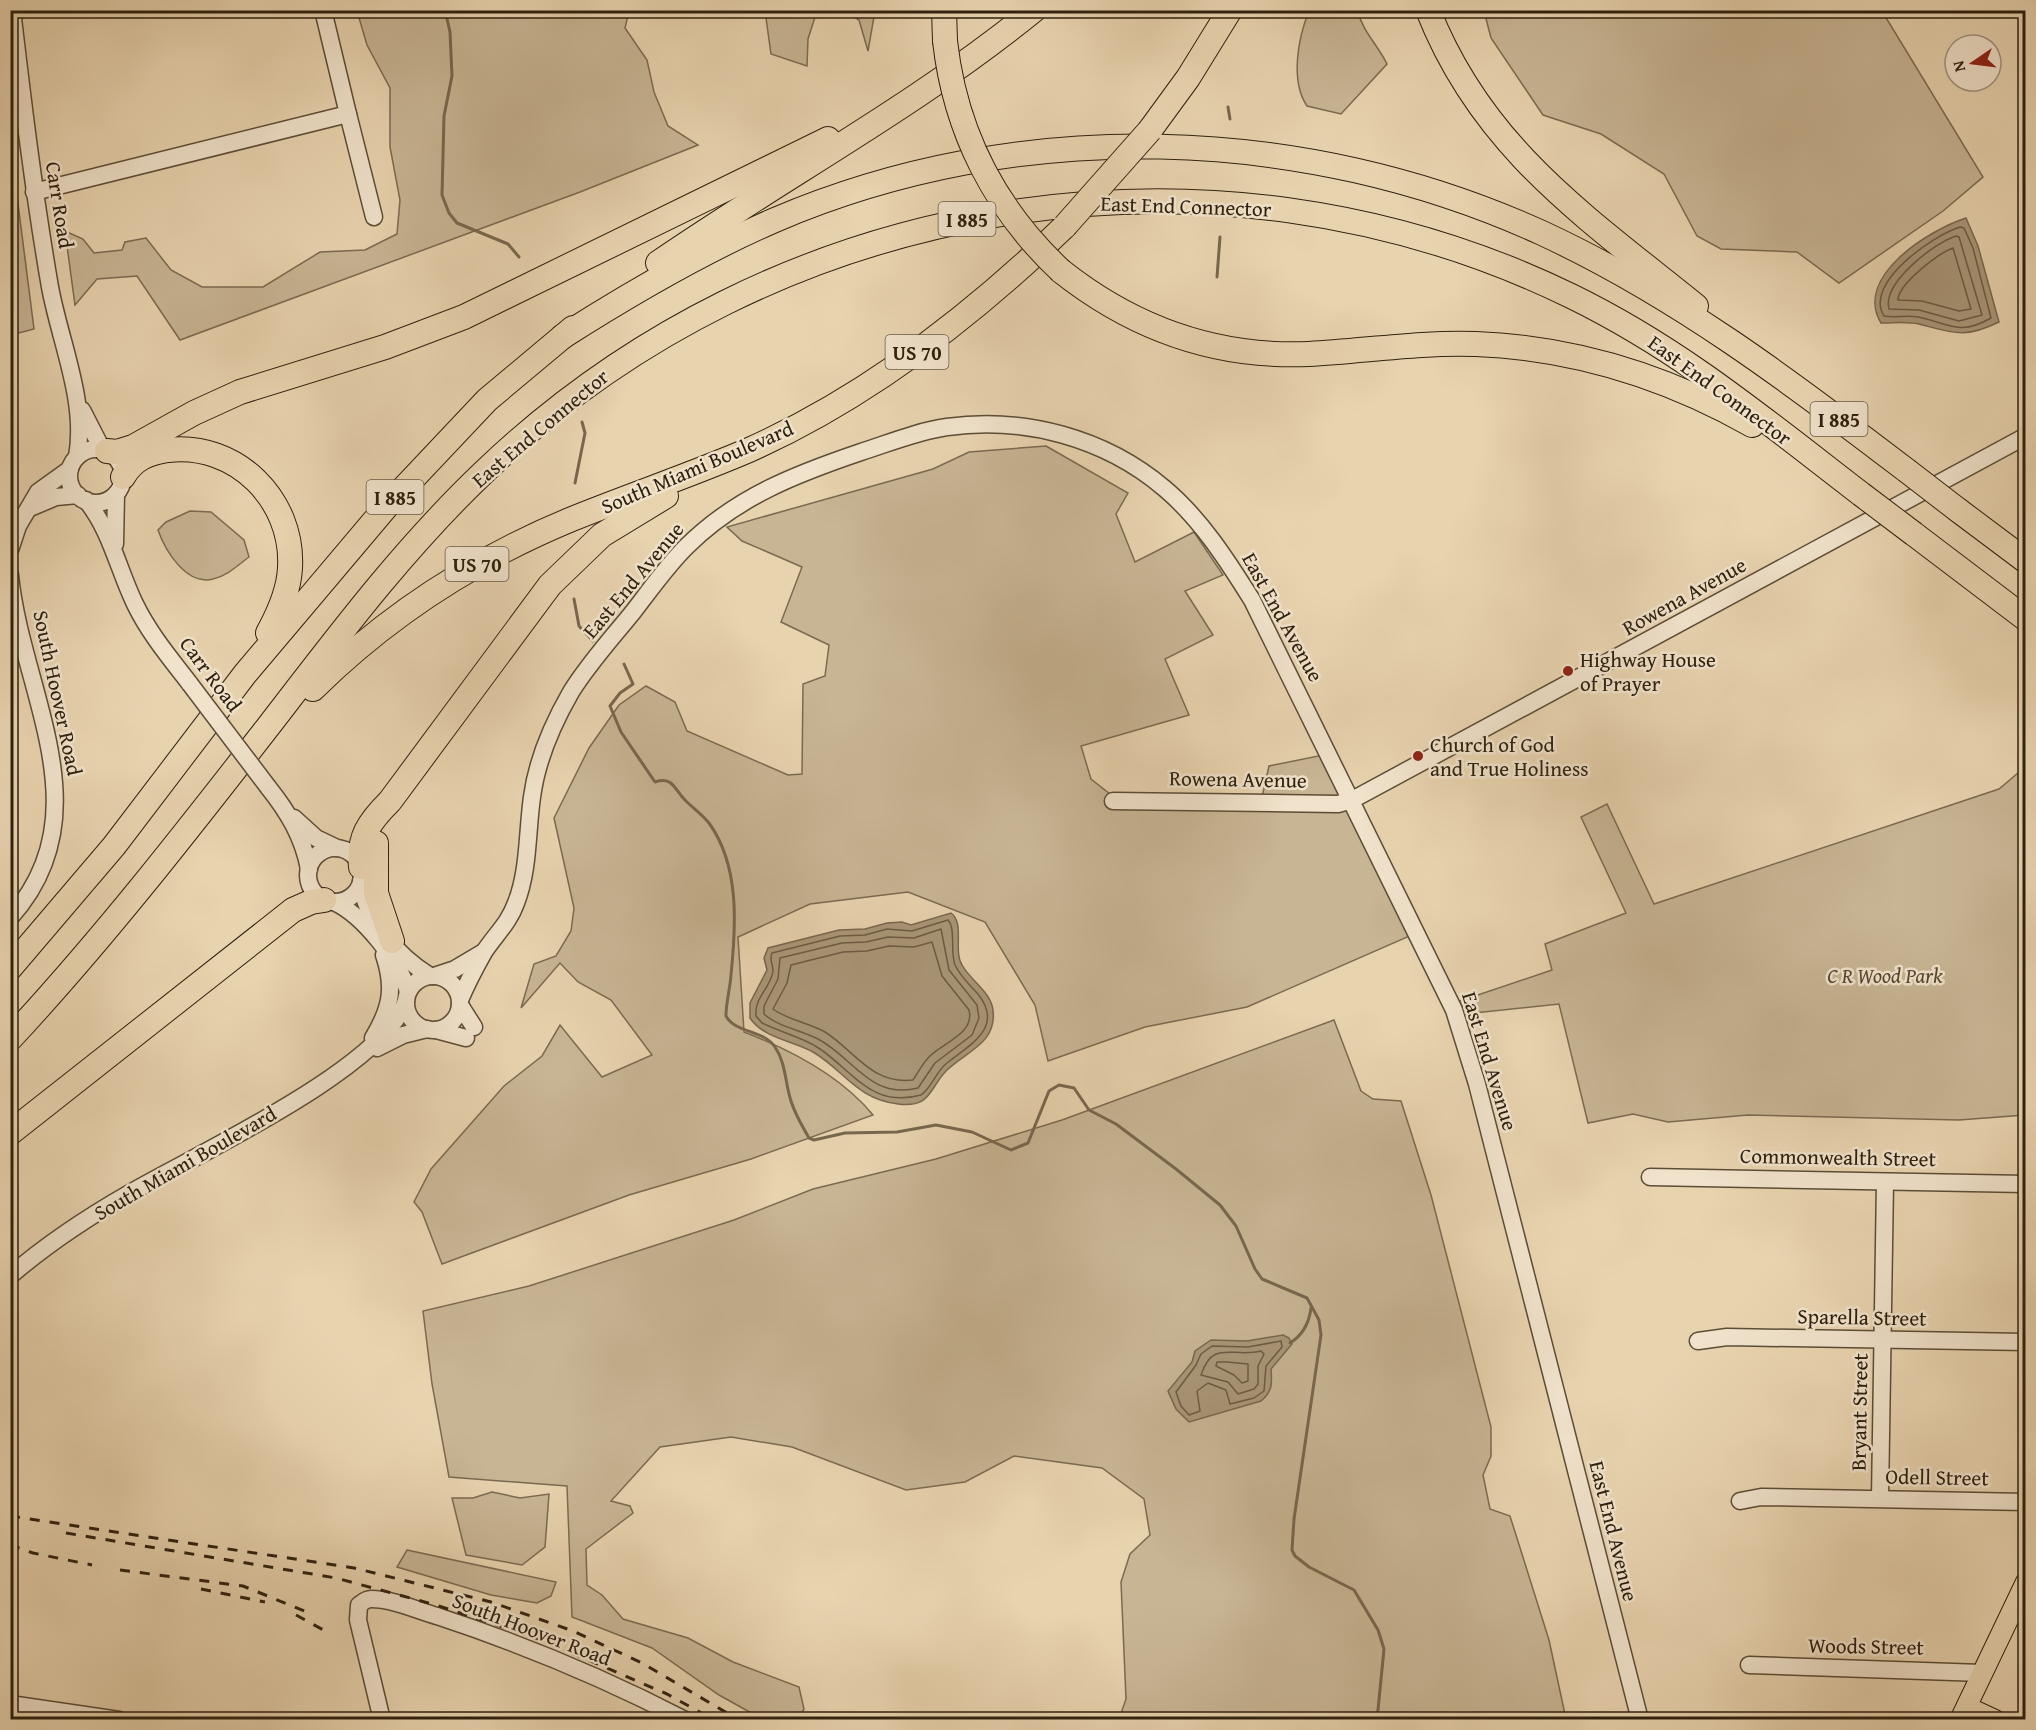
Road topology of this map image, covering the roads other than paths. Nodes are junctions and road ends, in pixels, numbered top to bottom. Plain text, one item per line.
1 (12, 10) edge
2 (323, 10) edge
3 (944, 10) edge
4 (1034, 10) edge
5 (1230, 10) edge
6 (1428, 10) edge
7 (976, 56) junction
8 (348, 114) junction
9 (34, 192) junction
10 (374, 217) dead end
11 (562, 337) junction
12 (1772, 368) junction
13 (78, 404) junction
14 (2025, 436) edge
15 (749, 449) junction
16 (105, 450) junction
17 (1819, 462) junction
18 (73, 463) junction
19 (119, 486) junction
20 (82, 498) junction
21 (30, 508) junction
22 (114, 548) junction
23 (10, 550) edge
24 (2025, 561) edge
25 (10, 575) edge
26 (2025, 620) edge
27 (245, 674) junction
28 (249, 751) junction
29 (1352, 800) junction
30 (390, 801) junction
31 (1113, 801) dead end
32 (290, 816) junction
33 (337, 848) junction
34 (309, 868) junction
35 (361, 874) junction
36 (329, 901) junction
37 (10, 918) edge
38 (386, 943) junction
39 (485, 952) junction
40 (10, 968) edge
41 (432, 976) junction
42 (407, 997) junction
43 (460, 1002) junction
44 (431, 1030) junction
45 (10, 1039) edge
46 (363, 1054) junction
47 (10, 1133) edge
48 (1650, 1177) dead end
49 (1885, 1182) junction
50 (2025, 1184) edge
51 (10, 1276) edge
52 (1882, 1339) junction
53 (1698, 1341) dead end
54 (2025, 1342) edge
55 (1880, 1498) junction
56 (1740, 1501) dead end
57 (2025, 1502) edge
58 (2025, 1582) edge
59 (1749, 1665) dead end
60 (1982, 1673) junction
61 (10, 1704) edge
62 (1963, 1713) edge
63 (119, 1719) edge
64 (382, 1719) edge
65 (685, 1719) edge
66 (1640, 1719) edge
67 (1995, 1719) edge

1 - 9 street, Carr Road
2 - 8 street
3 - 17 highway, bridge
4 - 7 highway
5 - 15 highway, South Miami Boulevard / US 70, bridge
6 - 12 highway
7 - 11 highway
7 - 16 highway
8 - 9 street
8 - 10 street
9 - 13 street, Carr Road
11 - 12 highway, East End Connector / I 885
11 - 27 highway, I 885
12 - 24 highway, East End Connector / I 885, bridge
13 - 16 street, Carr Road
13 - 18 street, Carr Road
14 - 29 street, Rowena Avenue
15 - 28 highway, South Miami Boulevard / US 70
15 - 30 highway
16 - 18 street
16 - 19 street
17 - 26 highway, East End Connector / I 885, bridge
17 - 28 highway, East End Connector / I 885
18 - 20 street
18 - 21 street
19 - 20 street
19 - 22 street, Carr Road
19 - 27 highway
20 - 21 street
20 - 22 street, Carr Road
21 - 23 street
22 - 32 street, Carr Road, bridge
25 - 37 street, South Hoover Road
27 - 40 highway, I 885
28 - 45 highway, I 885
29 - 31 street, Rowena Avenue
29 - 39 street, East End Avenue
29 - 66 street, East End Avenue
30 - 35 highway
30 - 38 highway
32 - 33 street, Carr Road
32 - 34 street, Carr Road
33 - 34 street
33 - 35 street
34 - 36 street
35 - 36 street
35 - 38 street
36 - 38 street
36 - 47 highway
38 - 41 street
38 - 42 street
38 - 46 street
39 - 41 street, East End Avenue
39 - 43 street, East End Avenue
41 - 42 street
41 - 43 street
42 - 44 street
42 - 46 street, South Miami Boulevard
43 - 44 street
43 - 44 street
44 - 46 street, South Miami Boulevard
46 - 51 street, South Miami Boulevard
48 - 49 street, Commonwealth Street
49 - 50 street, Commonwealth Street
49 - 52 street, Bryant Street
52 - 53 street, Sparella Street
52 - 54 street, Sparella Street
52 - 55 street, Bryant Street
55 - 56 street, Odell Street
55 - 57 street, Odell Street
58 - 60 main road
59 - 60 street, Woods Street
60 - 62 main road
61 - 63 street
62 - 67 main road
64 - 65 street, South Hoover Road

